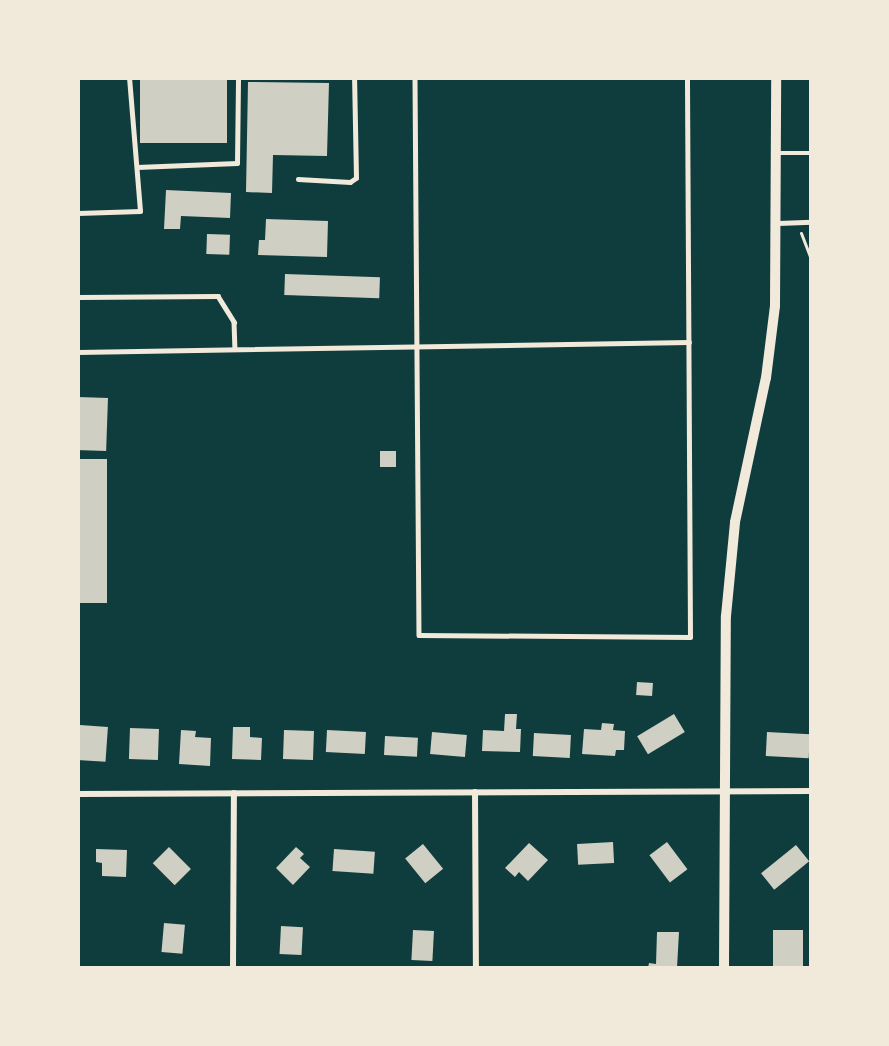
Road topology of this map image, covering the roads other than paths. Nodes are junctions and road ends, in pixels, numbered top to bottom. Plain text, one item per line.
1 (129, 78) edge
2 (238, 78) edge
3 (354, 78) edge
4 (415, 78) edge
5 (687, 78) edge
6 (776, 78) edge
7 (777, 153) junction
8 (811, 153) edge
9 (137, 167) junction
10 (298, 179) dead end
11 (78, 213) edge
12 (811, 222) edge
13 (778, 223) junction
14 (78, 297) edge
15 (689, 342) junction
16 (417, 345) junction
17 (235, 349) junction
18 (78, 352) edge
19 (723, 791) junction
20 (811, 791) edge
21 (475, 792) junction
22 (234, 793) junction
23 (78, 794) edge
24 (233, 968) edge
25 (476, 968) edge
26 (724, 968) edge

1 - 9 lane
2 - 9 lane
3 - 10 lane
4 - 16 lane
5 - 15 lane
6 - 7 street
7 - 8 lane
7 - 13 street
9 - 11 lane
12 - 13 lane
13 - 19 street
14 - 17 lane
15 - 16 lane
15 - 16 lane
16 - 17 lane
17 - 18 lane
19 - 20 street
19 - 21 street
19 - 26 street
21 - 22 street
21 - 25 street
22 - 23 street
22 - 24 street

